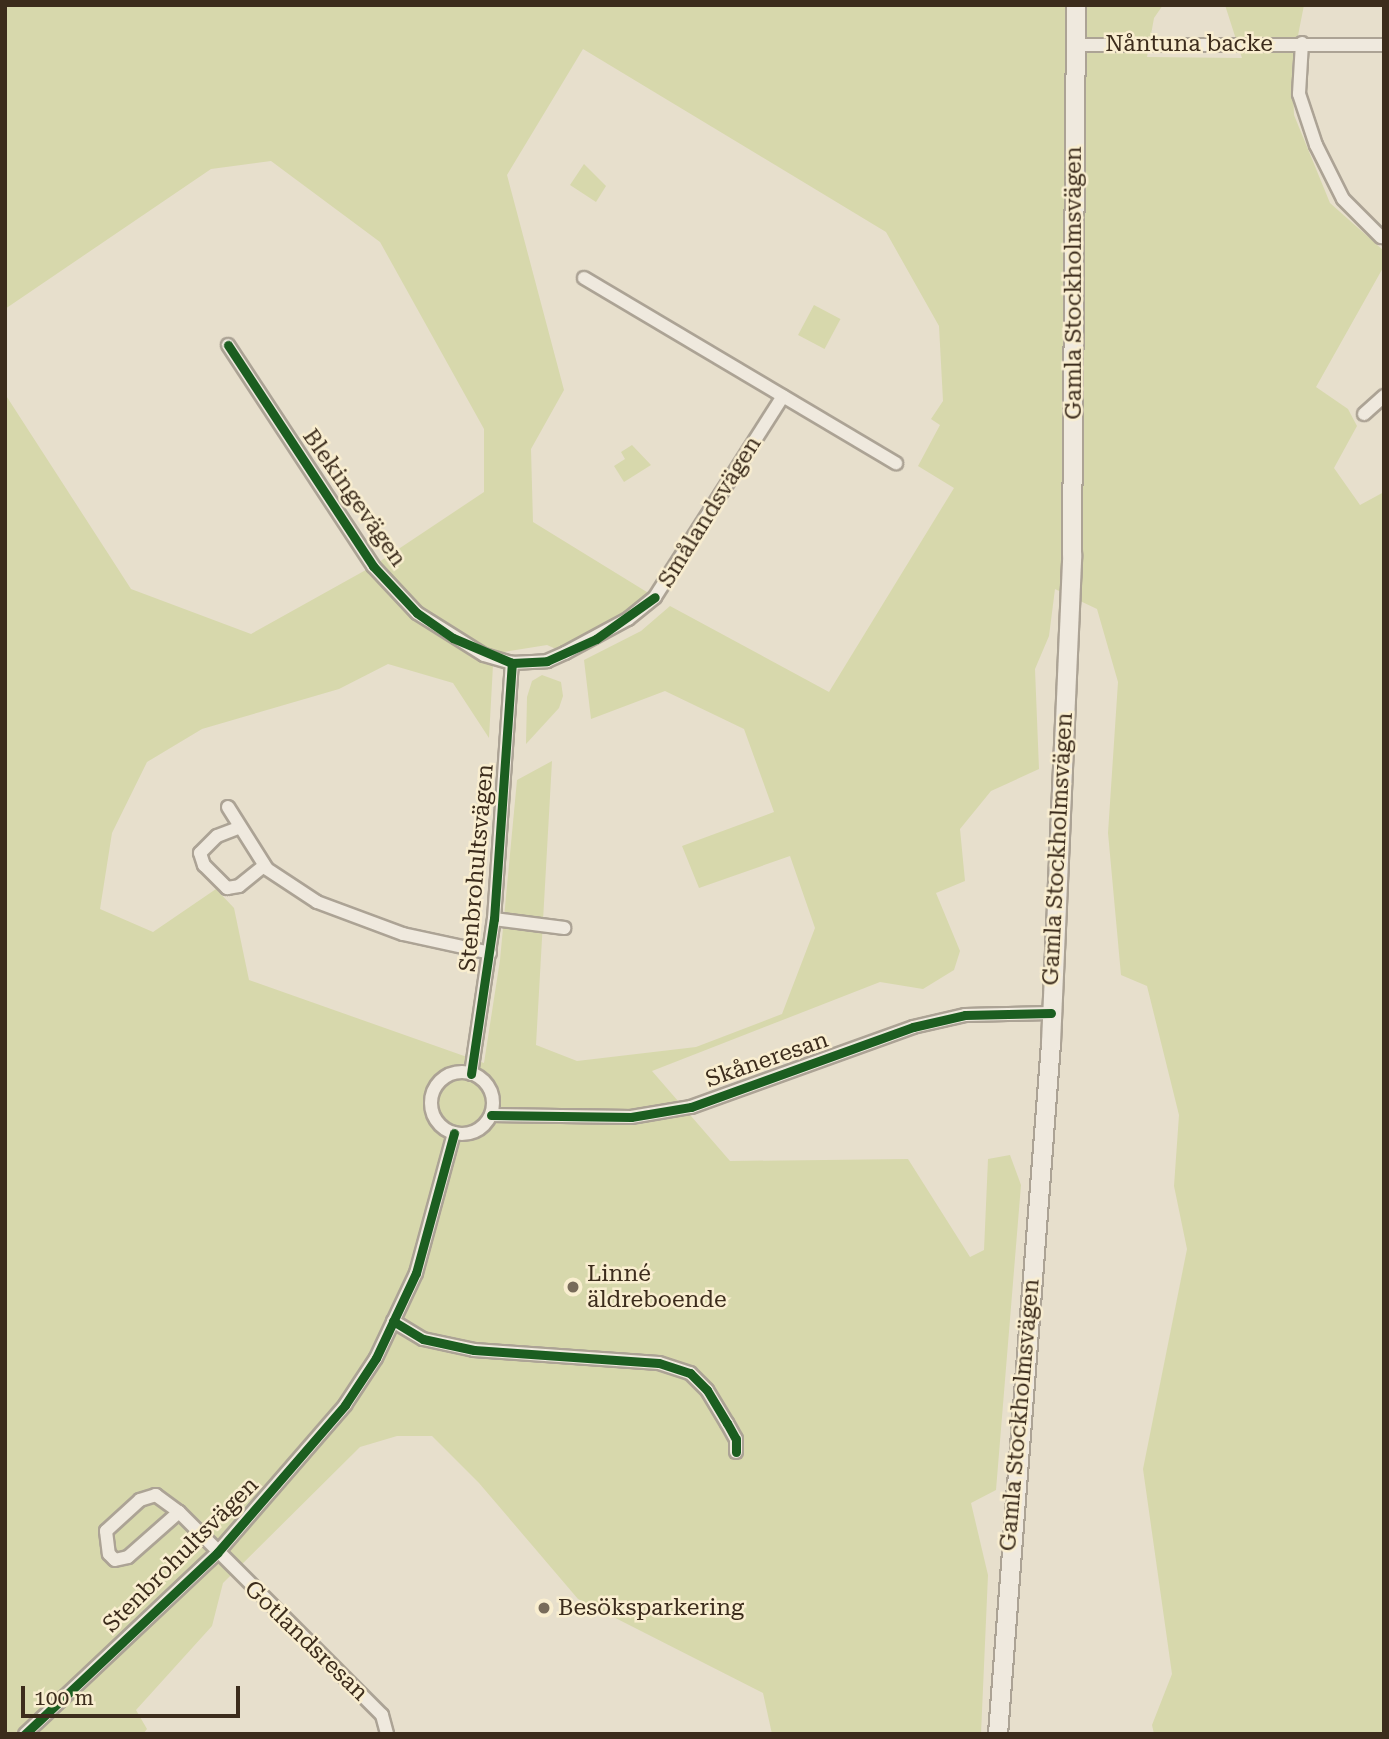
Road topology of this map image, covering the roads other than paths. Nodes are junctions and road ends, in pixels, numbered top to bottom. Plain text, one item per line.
1 (1076, 5) edge
2 (1302, 43) junction
3 (1076, 45) junction
4 (1384, 45) edge
5 (1381, 237) dead end
6 (584, 278) dead end
7 (229, 345) dead end
8 (783, 396) junction
9 (1384, 396) edge
10 (1364, 414) dead end
11 (896, 463) dead end
12 (512, 663) junction
13 (228, 807) dead end
14 (237, 828) junction
15 (264, 866) junction
16 (494, 919) junction
17 (564, 928) dead end
18 (490, 953) junction
19 (1051, 1013) junction
20 (471, 1074) junction
21 (491, 1115) junction
22 (454, 1133) junction
23 (393, 1321) junction
24 (736, 1452) dead end
25 (178, 1513) junction
26 (217, 1553) junction
27 (25, 1734) edge
28 (387, 1734) edge
29 (998, 1734) edge

1 - 3 main road, Gamla Stockholmsvägen
2 - 3 street, Nåntuna backe
2 - 4 street, Nåntuna backe
2 - 5 street, Nåntuna backe
3 - 19 main road, Gamla Stockholmsvägen
6 - 8 street
7 - 12 street, Blekingevägen
8 - 11 street
8 - 12 street, Smålandsvägen
9 - 10 street
12 - 16 street, Stenbrohultsvägen
13 - 14 street, Stenbrohultsvägen
14 - 15 street, Stenbrohultsvägen
14 - 15 street
15 - 18 street, Stenbrohultsvägen
16 - 17 street, Stenbrohultsvägen
16 - 18 street, Stenbrohultsvägen
18 - 20 street, Stenbrohultsvägen
19 - 21 street, Skåneresan
19 - 29 main road, Gamla Stockholmsvägen
20 - 21 street
20 - 22 street
21 - 22 street
22 - 23 street, Stenbrohultsvägen
23 - 24 street
23 - 26 street, Stenbrohultsvägen
25 - 25 street, Stenbrohultsvägen
25 - 26 street, Stenbrohultsvägen
26 - 27 street, Stenbrohultsvägen
26 - 28 street, Gotlandsresan

